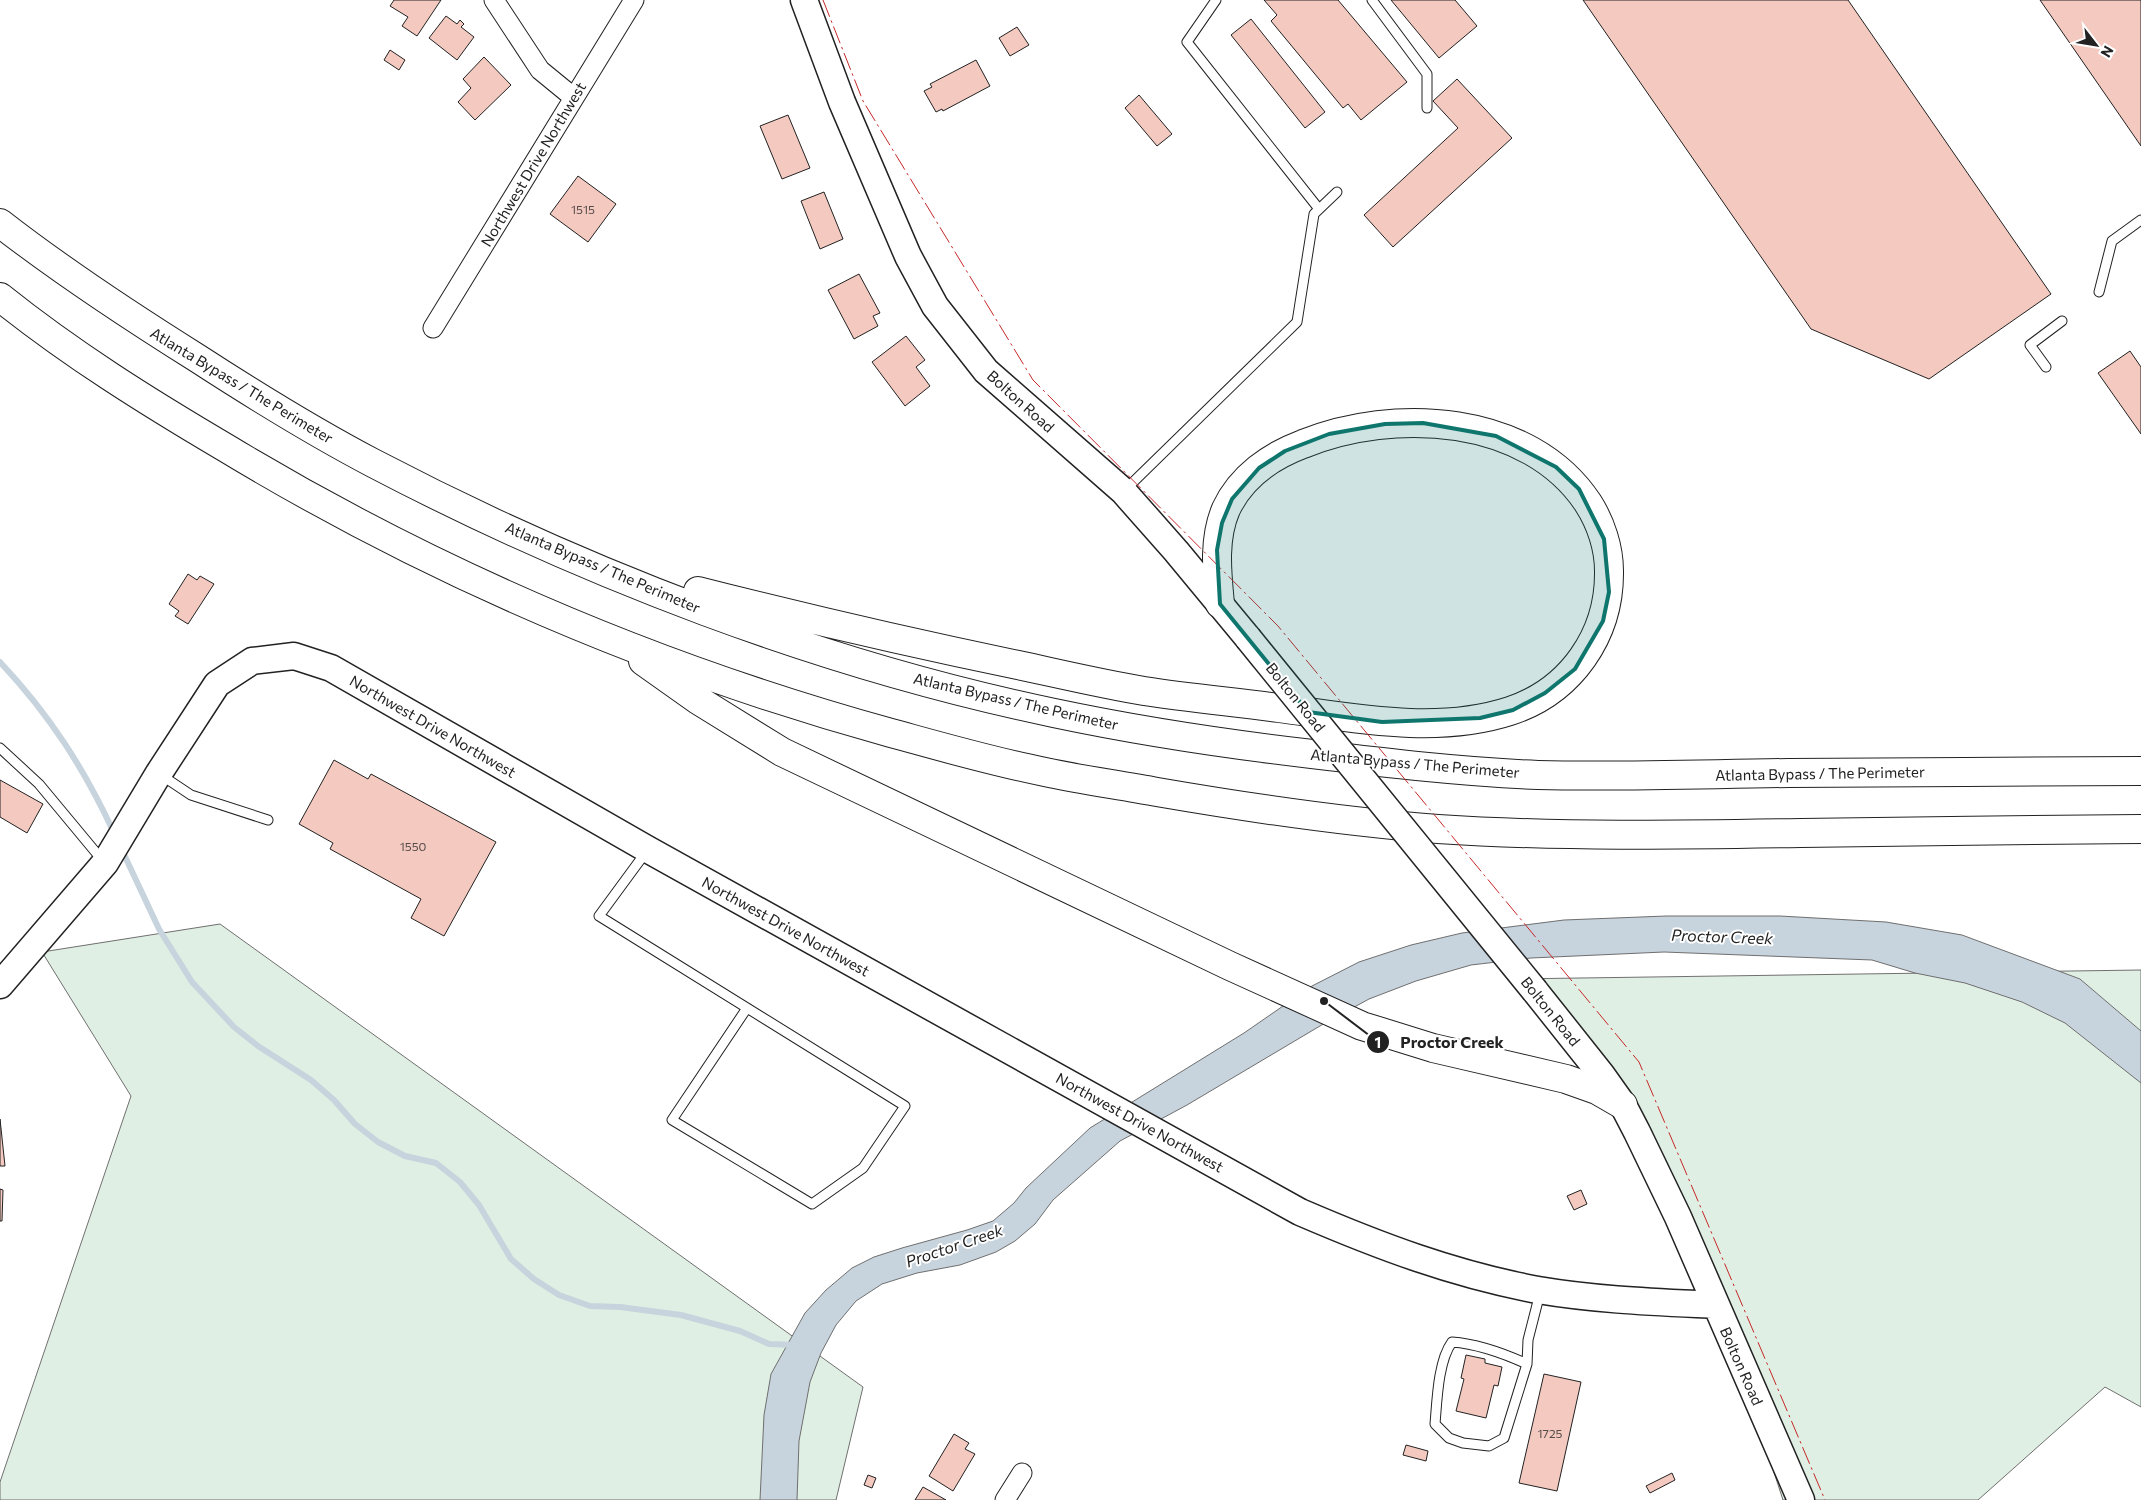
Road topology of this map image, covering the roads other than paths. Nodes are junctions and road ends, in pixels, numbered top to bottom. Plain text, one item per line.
1 (494, 0) edge
2 (634, 0) edge
3 (804, 0) edge
4 (1216, 0) edge
5 (1372, 0) edge
6 (573, 97) junction
7 (1427, 108) dead end
8 (1337, 192) dead end
9 (1319, 209) junction
10 (2141, 220) edge
11 (0, 223) edge
12 (2098, 292) dead end
13 (0, 297) edge
14 (2062, 321) dead end
15 (432, 328) dead end
16 (2046, 368) dead end
17 (1123, 492) junction
18 (586, 563) junction
19 (1220, 604) junction
20 (615, 641) junction
21 (0, 748) edge
22 (2141, 770) edge
23 (159, 774) junction
24 (268, 820) dead end
25 (2141, 829) edge
26 (647, 850) junction
27 (105, 863) junction
28 (0, 985) edge
29 (747, 1008) junction
30 (1623, 1105) junction
31 (1540, 1290) junction
32 (1716, 1305) junction
33 (1526, 1364) junction
34 (1022, 1473) dead end
35 (1005, 1500) edge
36 (1801, 1500) edge

1 - 6 street
2 - 6 street, Northwest Drive Northwest
3 - 17 street, Bolton Road
4 - 9 lane
5 - 7 lane
6 - 15 street, Northwest Drive Northwest
8 - 9 lane
9 - 17 lane
10 - 12 lane
11 - 18 highway, Atlanta Bypass / The Perimeter
13 - 20 highway
14 - 16 lane
17 - 19 street, Bolton Road
18 - 19 highway
18 - 22 highway, Atlanta Bypass / The Perimeter
19 - 30 street, Bolton Road, bridge
20 - 25 highway
20 - 30 highway
21 - 27 lane
23 - 24 lane
23 - 26 street, Northwest Drive Northwest
23 - 27 street, Northwest Drive Northwest
26 - 29 lane
26 - 31 street, Northwest Drive Northwest
27 - 28 street, Northwest Drive Northwest
29 - 29 lane
30 - 32 street, Bolton Road
31 - 32 street, Northwest Drive Northwest
31 - 33 lane
32 - 36 street, Bolton Road
33 - 33 lane
34 - 35 street

